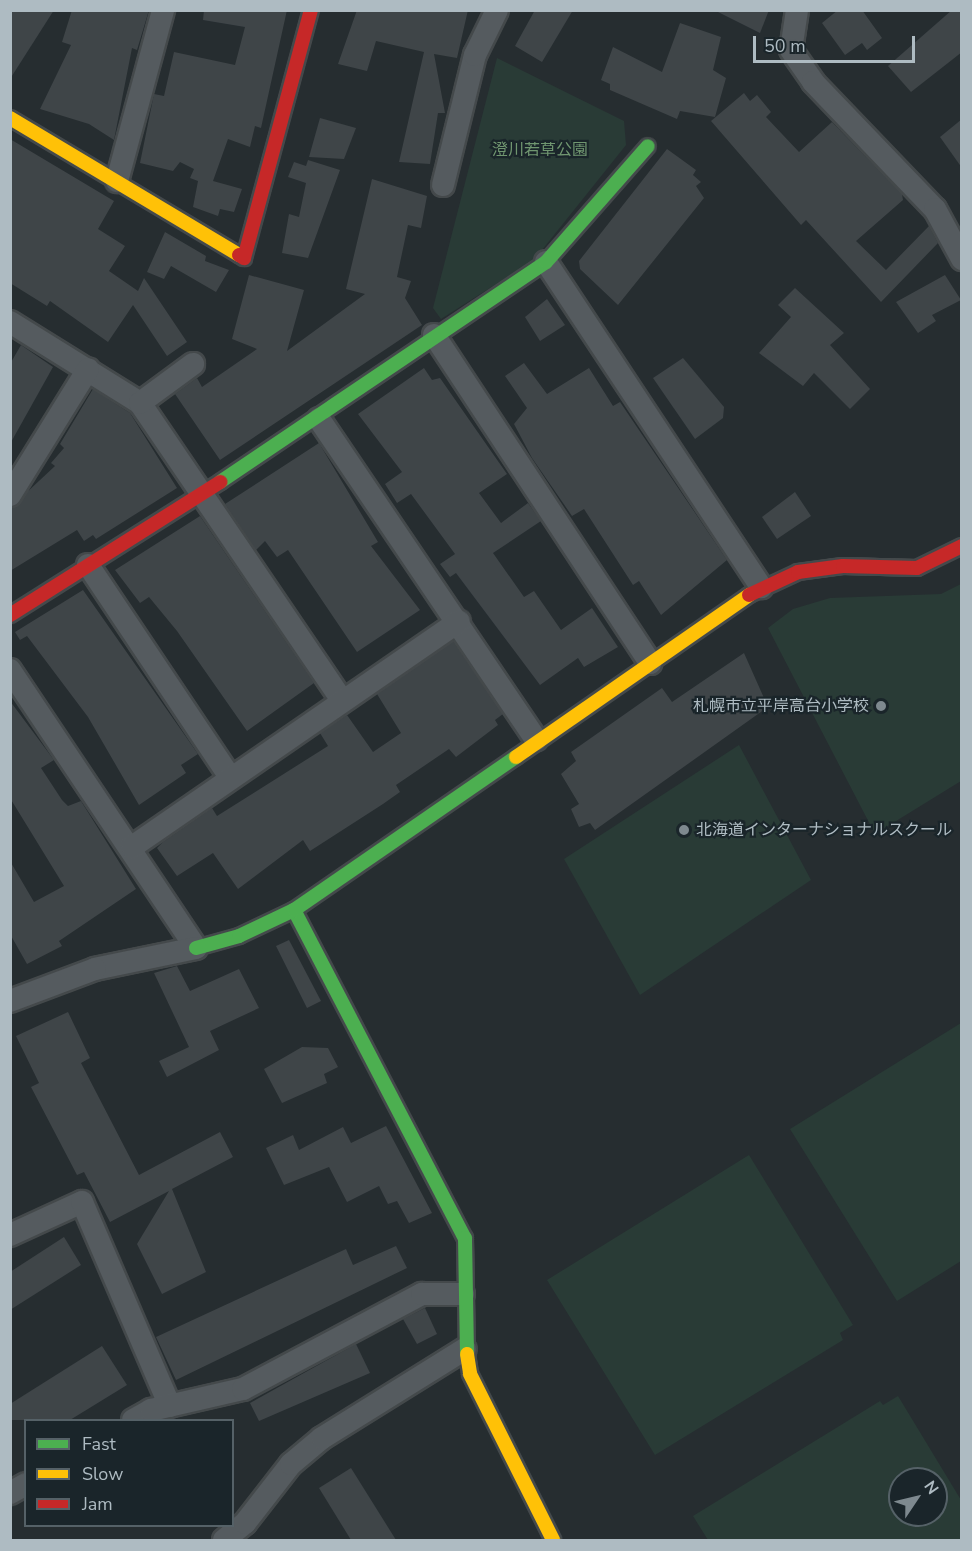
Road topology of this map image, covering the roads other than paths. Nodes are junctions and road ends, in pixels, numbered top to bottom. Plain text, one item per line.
1 (163, 10) edge
2 (311, 10) edge
3 (497, 10) edge
4 (797, 10) edge
5 (10, 118) edge
6 (648, 146) dead end
7 (117, 181) junction
8 (443, 185) dead end
9 (962, 259) edge
10 (546, 262) junction
11 (10, 322) edge
12 (434, 334) junction
13 (193, 364) dead end
14 (88, 369) junction
15 (140, 403) junction
16 (319, 419) junction
17 (19, 468) edge
18 (203, 492) junction
19 (10, 495) edge
20 (962, 546) edge
21 (88, 566) junction
22 (761, 587) junction
23 (10, 615) edge
24 (459, 621) junction
25 (650, 663) junction
26 (10, 670) edge
27 (341, 699) junction
28 (536, 739) junction
29 (230, 777) junction
30 (132, 847) junction
31 (294, 910) junction
32 (196, 948) junction
33 (10, 1000) edge
34 (10, 1235) edge
35 (463, 1294) junction
36 (465, 1349) junction
37 (170, 1406) junction
38 (136, 1419) edge
39 (24, 1485) edge
40 (10, 1493) edge
41 (224, 1540) edge
42 (553, 1540) edge

1 - 7 street
2 - 7 street
3 - 8 street
4 - 9 street
5 - 7 street
6 - 10 street
10 - 12 street
10 - 22 street
11 - 14 street
12 - 16 street
12 - 25 street
13 - 15 street
14 - 15 street
14 - 17 street
15 - 18 street
16 - 18 street
16 - 24 street
17 - 19 street
18 - 21 street
18 - 27 street
20 - 22 street
21 - 23 street
21 - 29 street
22 - 25 street
24 - 27 street
24 - 28 street
25 - 28 street
26 - 30 street
27 - 29 street
28 - 31 street
29 - 30 street
30 - 32 street
31 - 32 street
31 - 35 street
32 - 33 street
34 - 37 street
35 - 36 street
35 - 37 street
36 - 41 street
36 - 42 street
37 - 38 street
39 - 40 street

